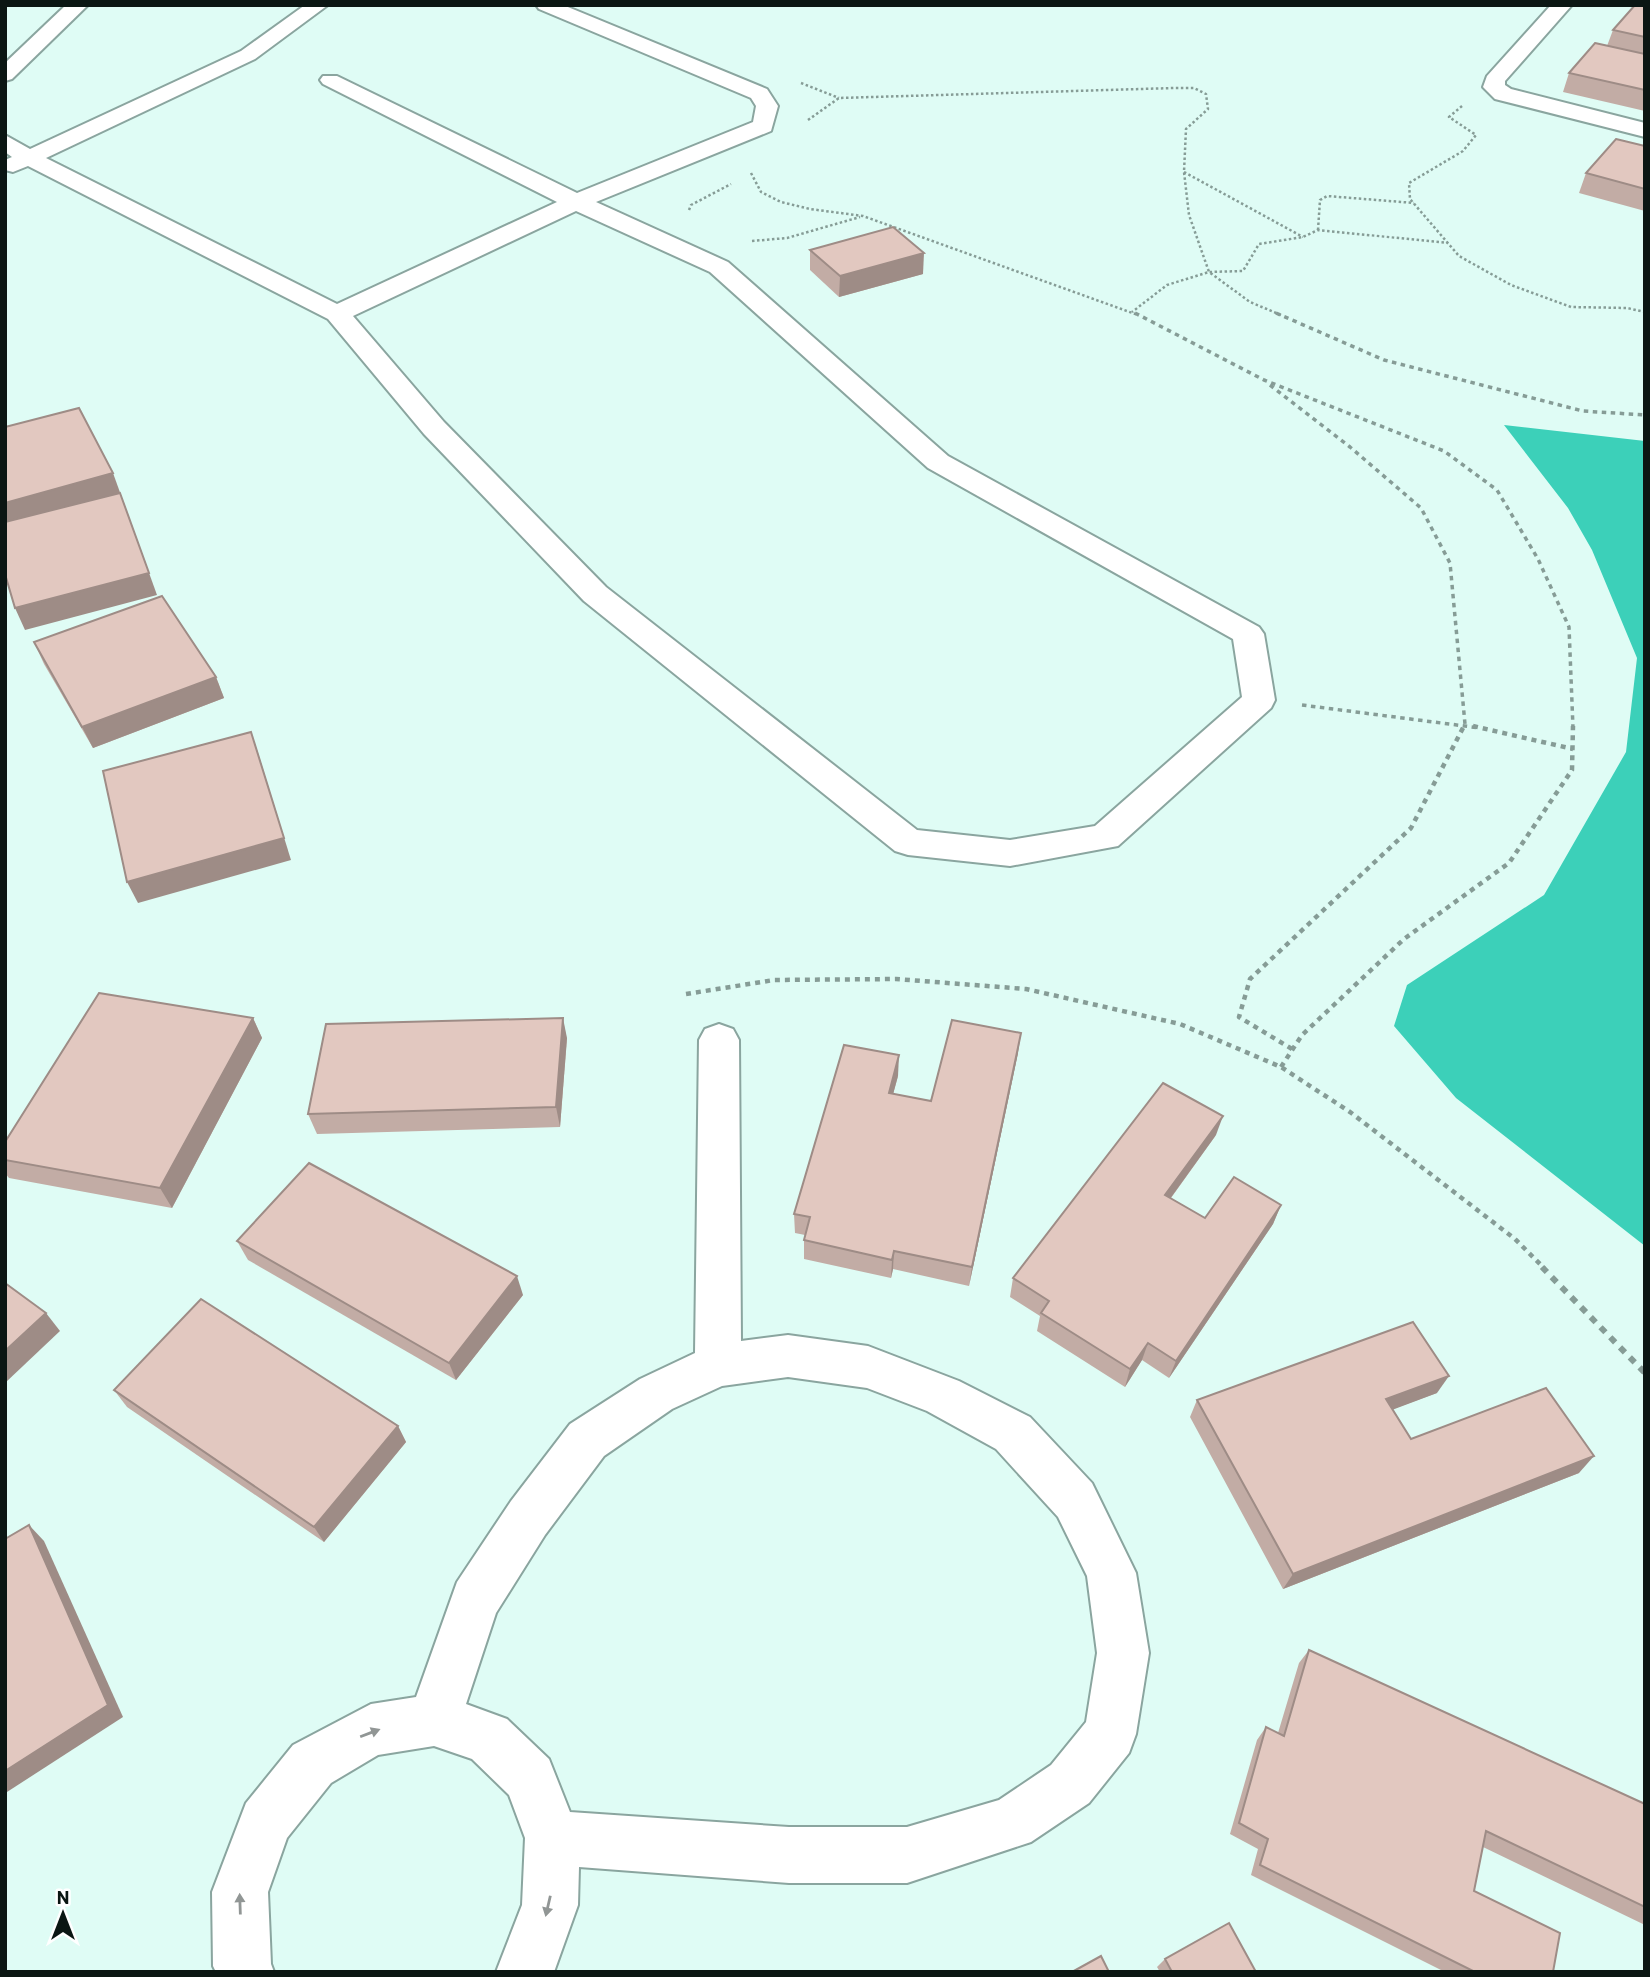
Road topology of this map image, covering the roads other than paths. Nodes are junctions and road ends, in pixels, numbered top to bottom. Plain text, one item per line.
1 (78, 5) edge
2 (318, 5) edge
3 (546, 5) edge
4 (1562, 5) edge
5 (5, 75) edge
6 (330, 80) dead end
7 (1645, 130) edge
8 (13, 156) edge
9 (576, 202) junction
10 (337, 314) junction
11 (719, 1040) dead end
12 (718, 1365) junction
13 (434, 1720) junction
14 (552, 1838) junction
15 (238, 1970) edge
16 (525, 1972) edge

1 - 5 street
2 - 8 street
3 - 9 street
4 - 7 street
6 - 9 street
8 - 10 street
9 - 10 street
9 - 10 street
11 - 12 street
12 - 13 street
12 - 14 street
13 - 14 street
15 -> 13 street
14 -> 16 street

